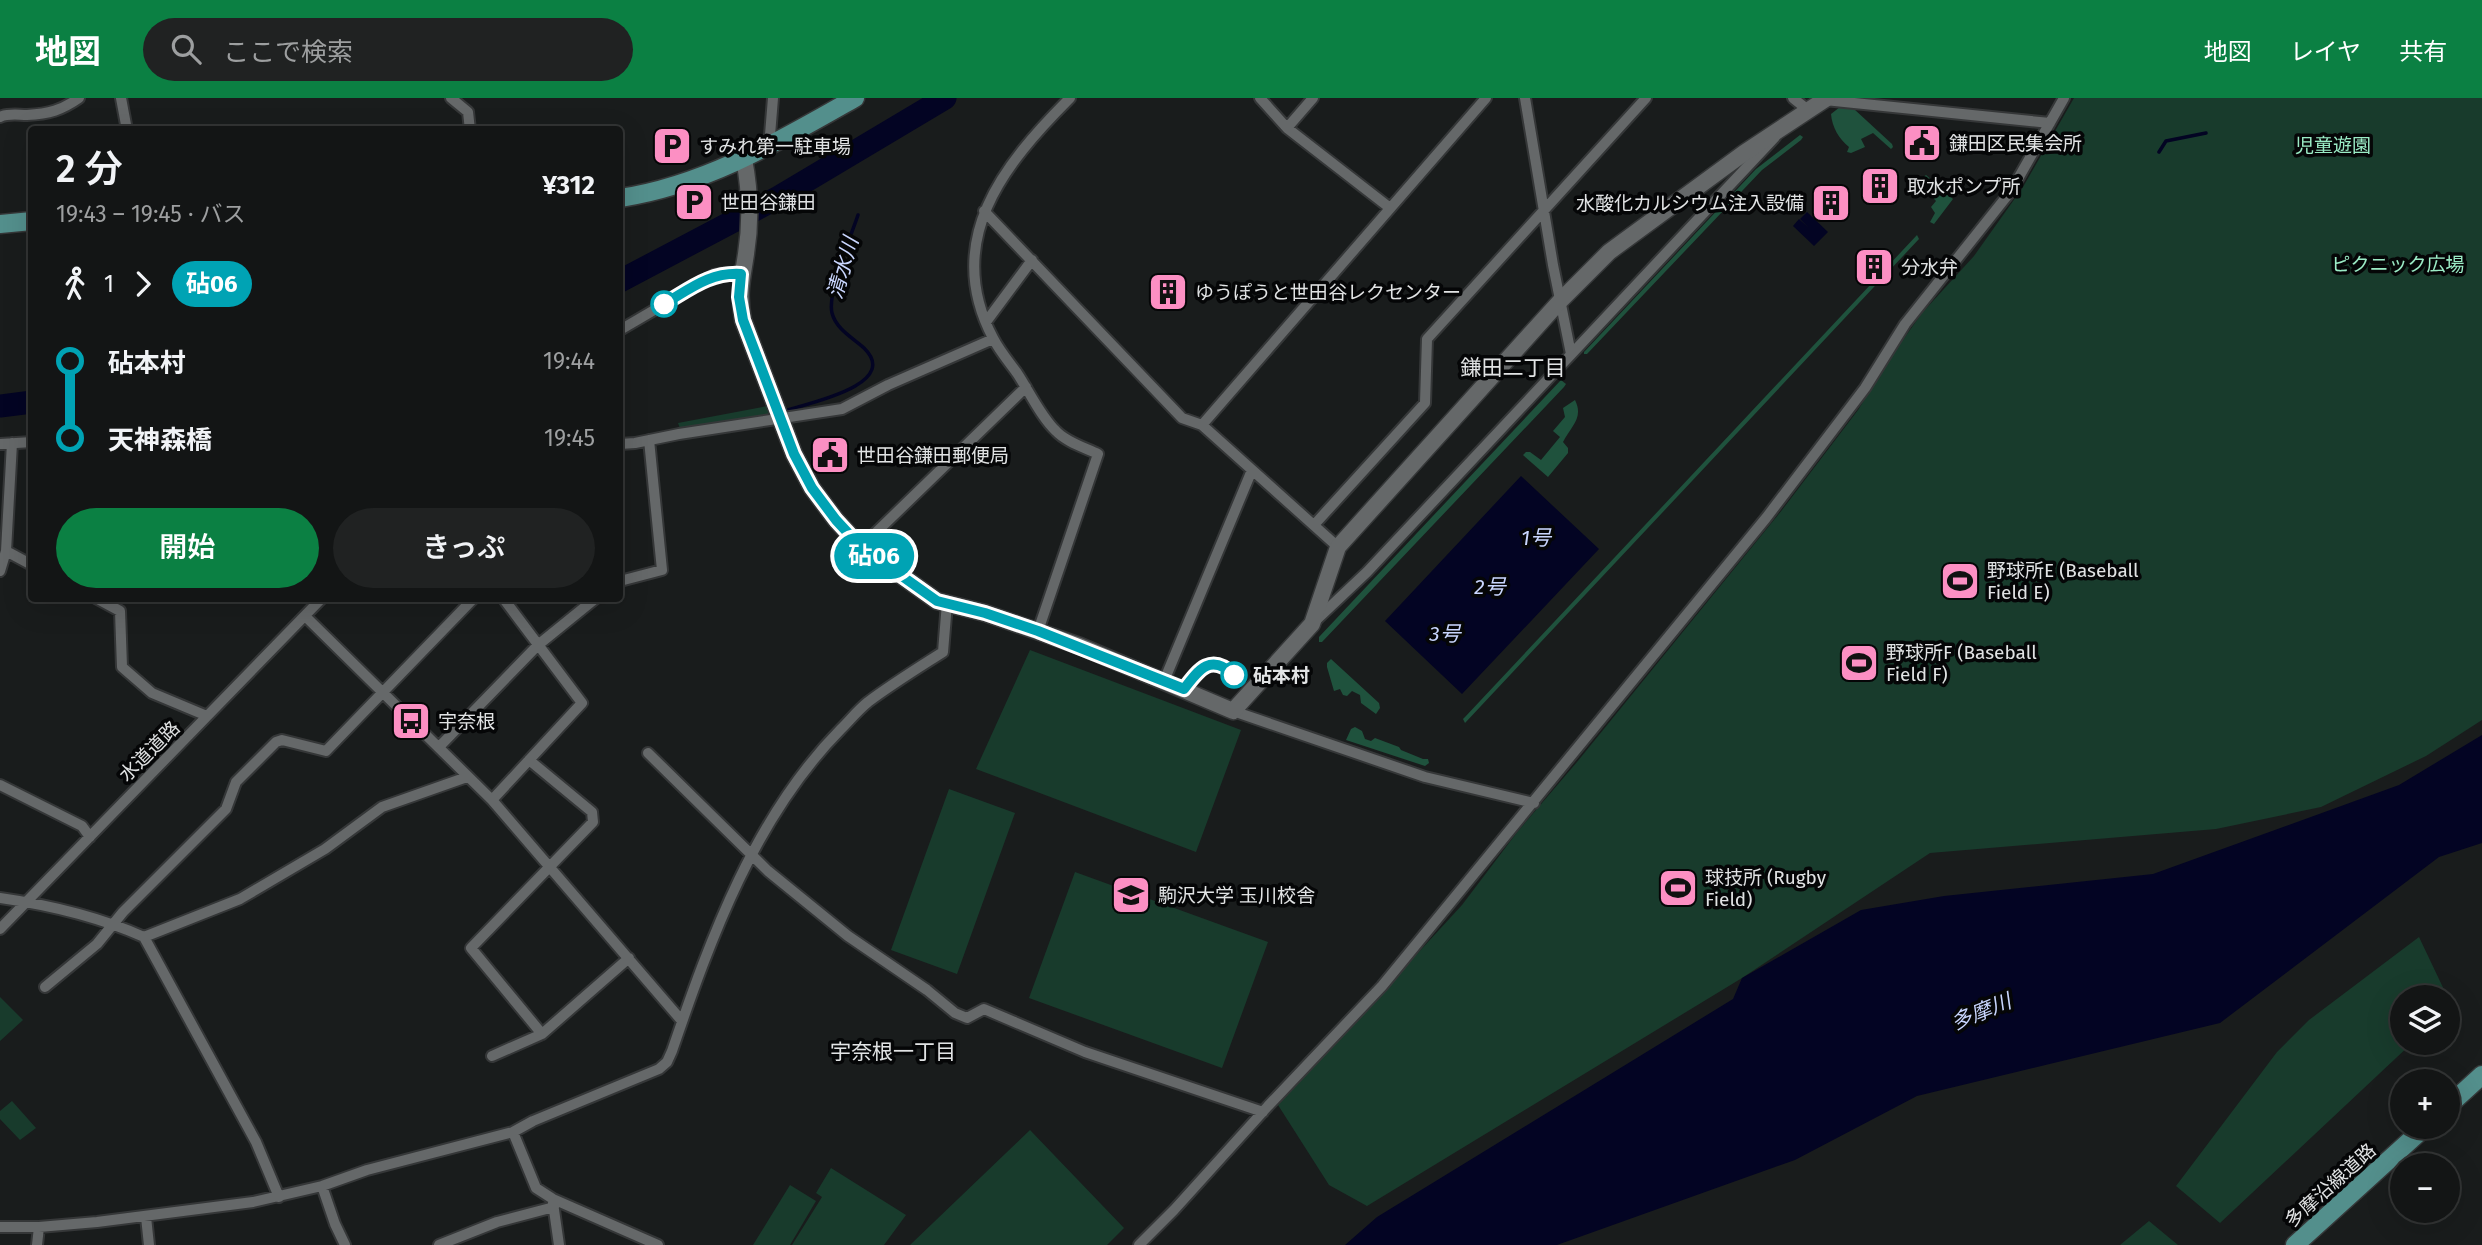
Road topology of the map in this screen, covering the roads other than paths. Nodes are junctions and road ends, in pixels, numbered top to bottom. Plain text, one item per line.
1 (79, 98) edge
2 (121, 98) edge
3 (451, 98) edge
4 (773, 98) edge
5 (855, 98) edge
6 (1070, 98) edge
7 (1260, 98) edge
8 (1313, 98) edge
9 (1486, 98) edge
10 (1525, 98) edge
11 (1646, 98) edge
12 (1793, 98) edge
13 (2064, 98) edge
14 (1826, 99) edge
15 (1808, 110) junction
16 (0, 117) edge
17 (2050, 123) junction
18 (126, 126) edge
19 (470, 126) edge
20 (1287, 128) junction
21 (1780, 129) junction
22 (775, 144) junction
23 (745, 166) junction
24 (623, 197) edge
25 (1390, 208) junction
26 (1544, 208) junction
27 (984, 211) junction
28 (28, 221) edge
29 (0, 224) edge
30 (1032, 260) junction
31 (741, 274) junction
32 (1561, 300) junction
33 (986, 322) junction
34 (623, 328) edge
35 (993, 339) junction
36 (1571, 354) junction
37 (1026, 387) junction
38 (782, 419) junction
39 (1202, 425) junction
40 (649, 440) junction
41 (28, 442) edge
42 (12, 443) junction
43 (623, 443) edge
44 (0, 444) edge
45 (1252, 470) junction
46 (1314, 525) junction
47 (861, 547) junction
48 (1338, 547) junction
49 (6, 551) junction
50 (28, 563) edge
51 (0, 571) edge
52 (623, 580) edge
53 (103, 602) edge
54 (318, 602) edge
55 (470, 602) edge
56 (506, 602) edge
57 (591, 602) edge
58 (947, 603) junction
59 (305, 616) junction
60 (1312, 624) junction
61 (1038, 631) junction
62 (538, 645) junction
63 (1164, 681) junction
64 (382, 693) junction
65 (1233, 710) junction
66 (207, 716) junction
67 (439, 747) junction
68 (648, 753) dead end
69 (529, 760) junction
70 (467, 777) junction
71 (0, 785) edge
72 (492, 800) junction
73 (1534, 803) junction
74 (90, 837) junction
75 (750, 853) junction
76 (550, 867) junction
77 (0, 898) edge
78 (27, 901) junction
79 (115, 924) junction
80 (0, 929) edge
81 (145, 937) junction
82 (629, 958) junction
83 (45, 987) dead end
84 (682, 1021) junction
85 (542, 1034) junction
86 (492, 1056) dead end
87 (2482, 1075) edge
88 (2460, 1094) edge
89 (1263, 1112) junction
90 (513, 1132) junction
91 (2412, 1139) edge
92 (322, 1186) junction
93 (279, 1197) junction
94 (554, 1203) junction
95 (146, 1217) junction
96 (0, 1227) edge
97 (39, 1227) junction
98 (37, 1245) edge
99 (149, 1245) edge
100 (345, 1245) edge
101 (439, 1245) edge
102 (559, 1245) edge
103 (658, 1245) edge
104 (1139, 1245) edge
105 (2295, 1245) edge

1 - 16 street
2 - 18 street
3 - 19 street
4 - 22 street
5 - 22 main road
6 - 27 street
7 - 20 street
8 - 20 street
9 - 25 street
10 - 26 street
11 - 26 street
12 - 15 street
13 - 17 street
14 - 15 street
14 - 17 street
15 - 21 street
17 - 73 street
20 - 25 street
21 - 32 street
21 - 36 street
22 - 23 main road
23 - 24 main road
23 - 31 street
25 - 39 street
26 - 32 street
26 - 46 street
27 - 30 street
27 - 33 street
28 - 29 main road
30 - 33 street
30 - 39 street
31 - 34 street
31 - 38 street
32 - 36 street
32 - 48 street
33 - 35 street
35 - 37 street
35 - 38 street
36 - 60 street
37 - 47 street
37 - 61 street
38 - 40 street
38 - 47 street
39 - 45 street
40 - 43 street
40 - 52 street
41 - 42 street
42 - 44 street
42 - 49 street
45 - 46 street
45 - 63 street
46 - 48 street
47 - 58 street
48 - 60 street
49 - 50 street
49 - 51 street
53 - 66 street
54 - 59 street, 水道道路
55 - 64 street
56 - 62 street
57 - 62 street
58 - 61 street
58 - 75 street
59 - 64 street
59 - 66 street, 水道道路
60 - 65 street
61 - 63 street
62 - 67 street
62 - 69 street
63 - 65 street
64 - 67 street
64 - 79 street
65 - 73 street
66 - 74 street, 水道道路
67 - 70 street
68 - 75 street
69 - 72 street
69 - 76 street
70 - 72 street
70 - 81 street
71 - 74 street
72 - 76 street
73 - 89 street
74 - 78 street, 水道道路
75 - 84 street
75 - 89 street
76 - 82 street
76 - 85 street
77 - 78 street
78 - 79 street
78 - 80 street, 水道道路
79 - 81 street
79 - 83 street
81 - 93 street
82 - 84 street
82 - 85 street
84 - 90 street
85 - 86 street
87 - 88 main road
89 - 104 street
90 - 92 street
90 - 94 street
91 - 105 main road, 多摩沿線道路
92 - 93 street
92 - 100 street
93 - 95 street
94 - 101 street
94 - 102 street
94 - 103 street
95 - 97 street
95 - 99 street
96 - 97 street
97 - 98 street

